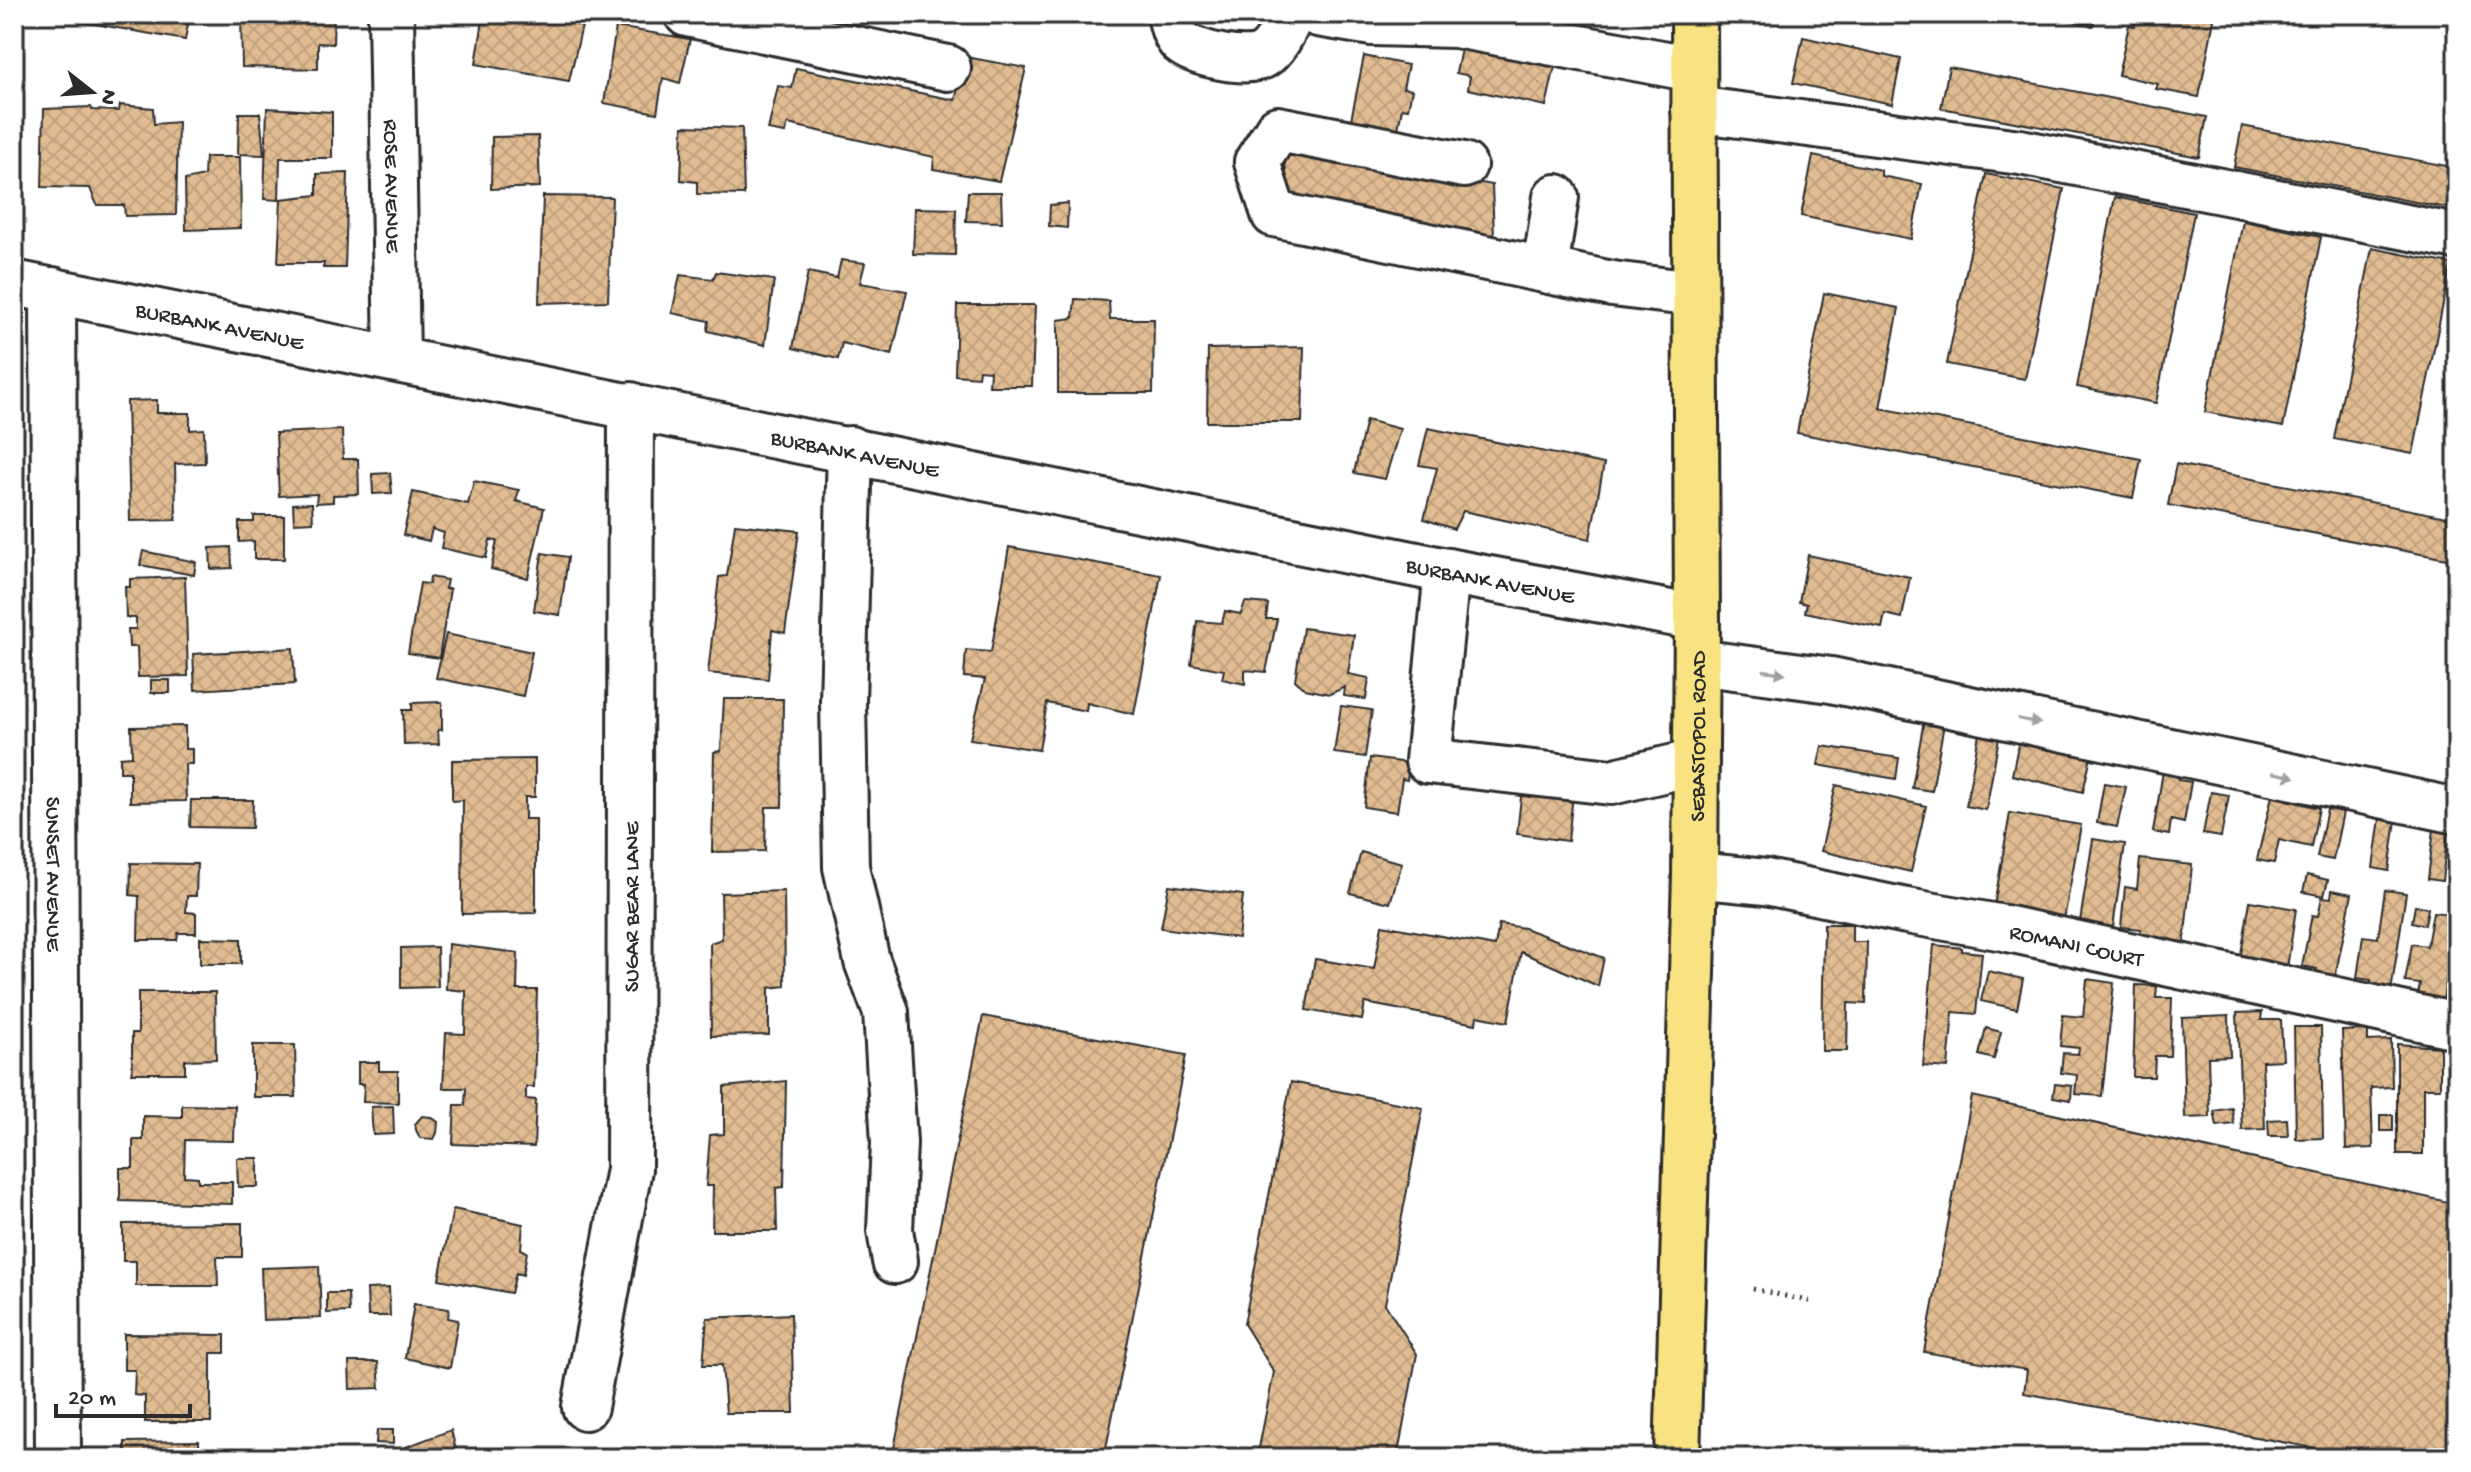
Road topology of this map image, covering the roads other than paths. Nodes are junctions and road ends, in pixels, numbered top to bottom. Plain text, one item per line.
1 (391, 14) edge
2 (687, 14) edge
3 (1174, 14) edge
4 (1292, 14) edge
5 (1318, 14) edge
6 (1694, 14) edge
7 (948, 68) dead end
8 (1694, 89) junction
9 (1464, 165) dead end
10 (1556, 197) dead end
11 (2457, 237) edge
12 (1545, 270) junction
13 (34, 286) edge
14 (1695, 294) junction
15 (397, 359) junction
16 (631, 405) junction
17 (850, 449) junction
18 (1447, 571) junction
19 (1697, 618) junction
20 (1697, 662) junction
21 (1696, 762) junction
22 (2457, 811) edge
23 (1695, 875) junction
24 (2457, 1026) edge
25 (895, 1261) dead end
26 (585, 1407) dead end
27 (58, 1458) edge
28 (1677, 1458) edge

1 - 15 street, ROSE AVENUE
2 - 7 street
3 - 4 street
5 - 8 street
6 - 8 main road, SEBASTOPOL ROAD
8 - 11 street
8 - 14 main road, SEBASTOPOL ROAD
9 - 12 street
10 - 12 street
12 - 14 street
13 - 15 street, BURBANK AVENUE
13 - 27 street, SUNSET AVENUE
14 - 19 main road, SEBASTOPOL ROAD
15 - 16 street, BURBANK AVENUE
16 - 17 street, BURBANK AVENUE
16 - 26 street, SUGAR BEAR LANE
17 - 18 street, BURBANK AVENUE
17 - 25 street
18 - 19 street, BURBANK AVENUE
18 - 21 street
19 - 20 main road, SEBASTOPOL ROAD
20 - 21 main road, SEBASTOPOL ROAD
20 -> 22 street
21 - 23 main road, SEBASTOPOL ROAD
23 - 24 street, ROMANI COURT
23 - 28 main road, SEBASTOPOL ROAD

